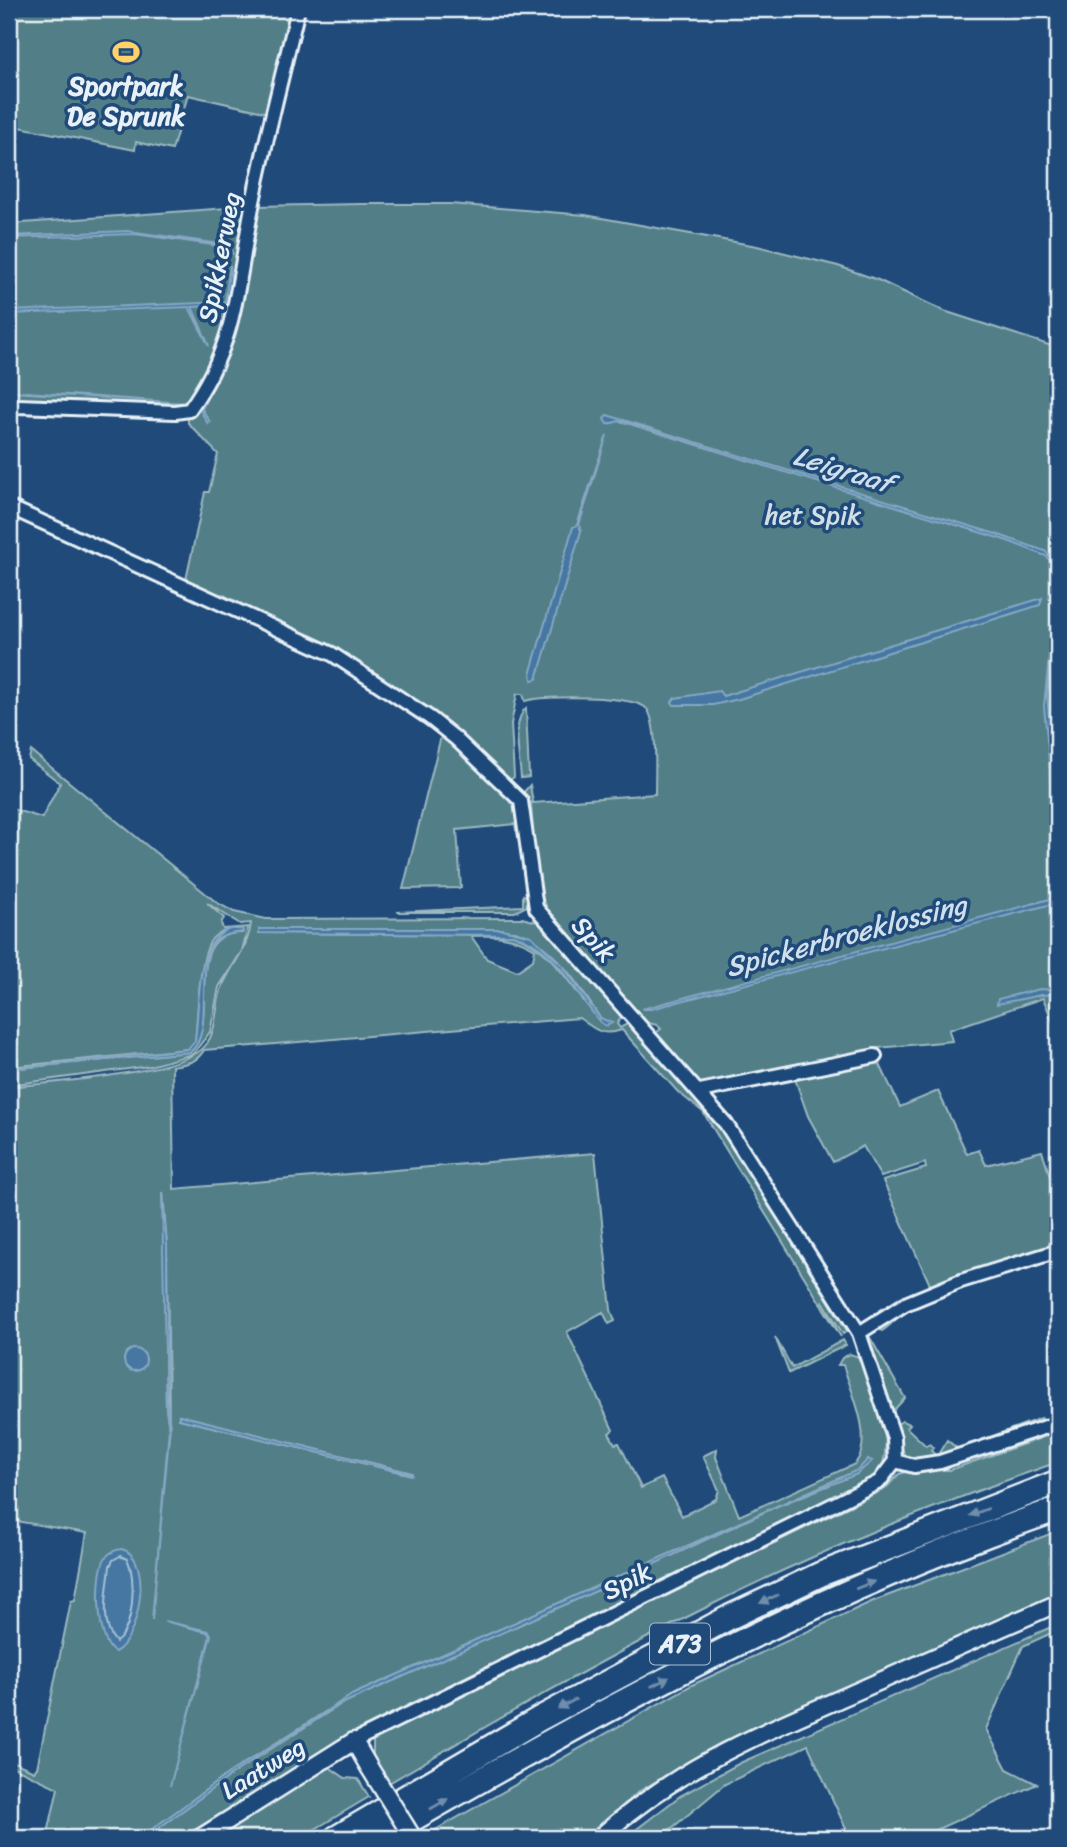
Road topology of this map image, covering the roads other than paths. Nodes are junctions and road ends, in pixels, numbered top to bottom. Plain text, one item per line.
1 (298, 9) edge
2 (9, 412) edge
3 (9, 507) edge
4 (875, 1056) dead end
5 (700, 1091) junction
6 (1058, 1251) edge
7 (859, 1334) junction
8 (1058, 1423) edge
9 (895, 1461) junction
10 (1053, 1482) edge
11 (1058, 1509) edge
12 (1058, 1520) edge
13 (1007, 1528) junction
14 (1058, 1603) edge
15 (354, 1741) junction
16 (200, 1838) edge
17 (336, 1838) edge
18 (380, 1838) edge
19 (413, 1838) edge
20 (599, 1838) edge

1 - 2 street, Spikkerweg
3 - 5 street, Spik
4 - 5 street
5 - 7 street, Spik
6 - 7 street
7 - 9 street, Spik
8 - 9 street
9 - 15 street, Spik
10 -> 17 highway, A73
11 - 13 highway, A73
12 - 13 highway, A73
18 -> 13 highway, A73
14 - 20 street
15 - 16 street, Laatweg
15 - 19 street, bridge

